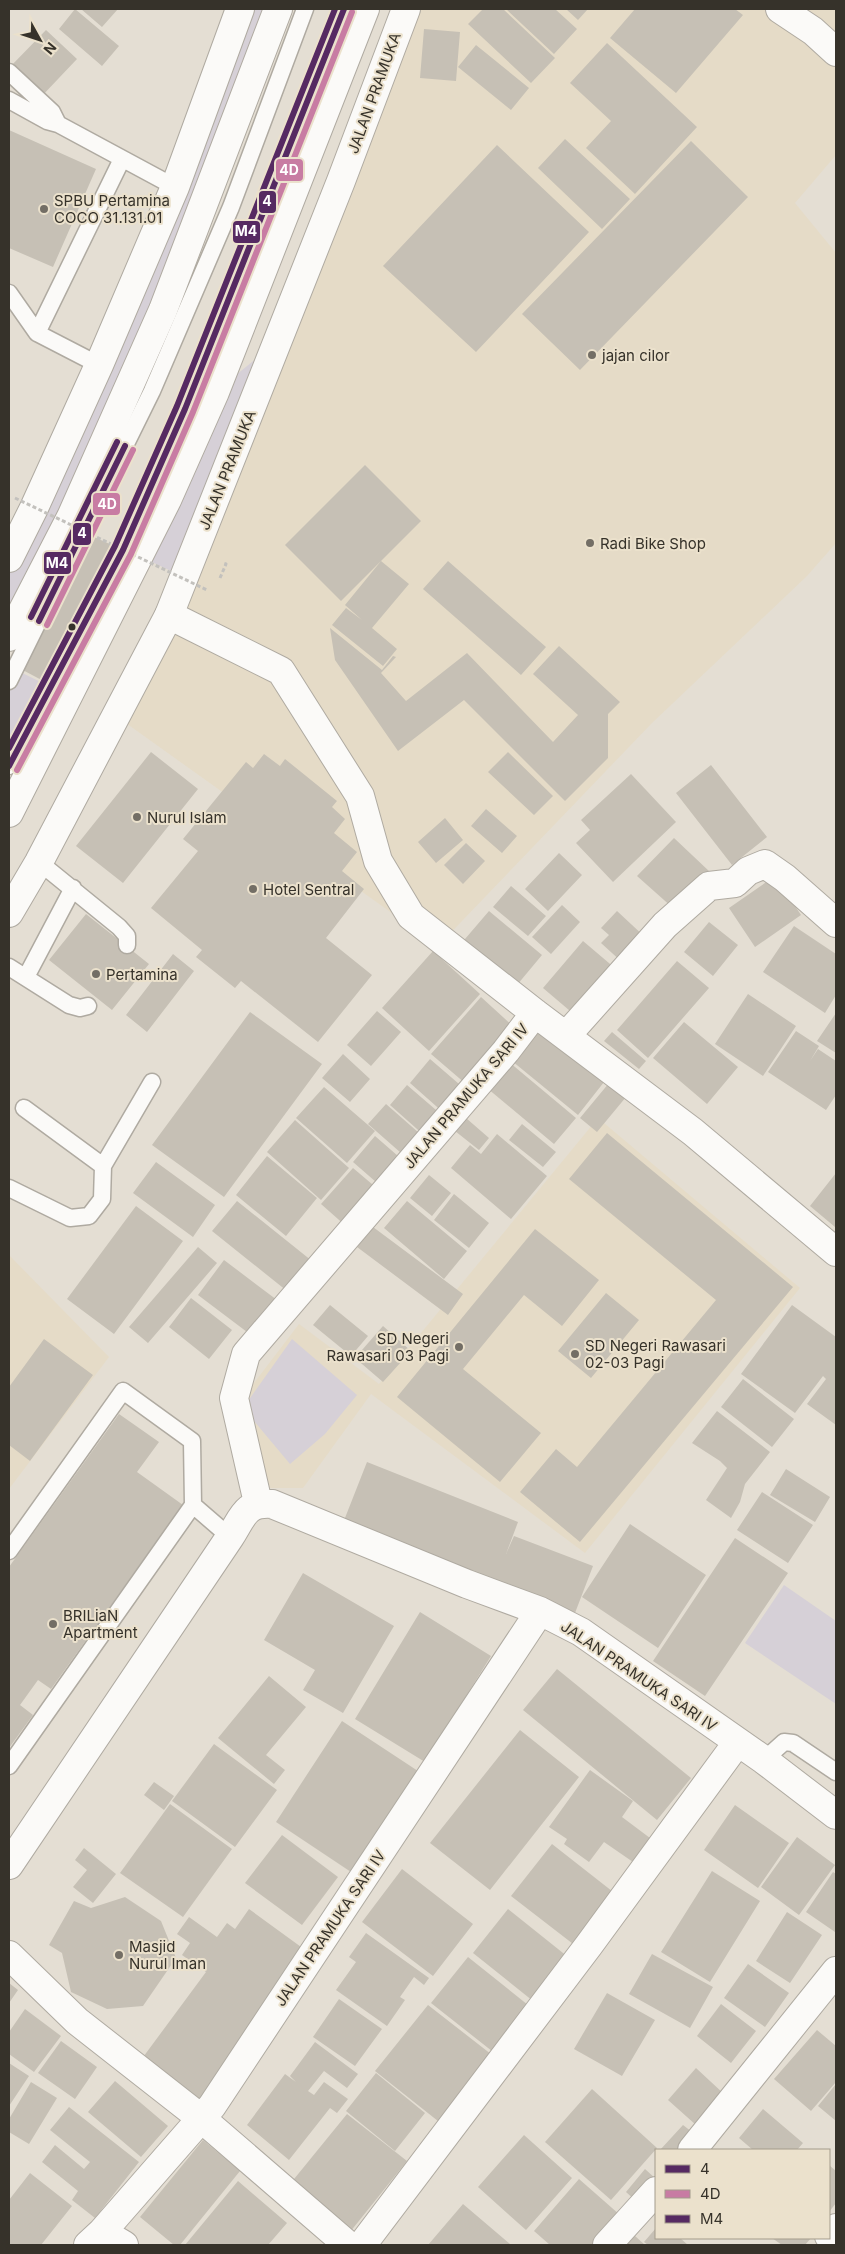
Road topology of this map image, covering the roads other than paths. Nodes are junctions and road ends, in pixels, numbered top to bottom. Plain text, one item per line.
1 (240, 9) edge
2 (278, 9) edge
3 (305, 9) edge
4 (344, 9) edge
5 (365, 9) edge
6 (406, 9) edge
7 (780, 9) edge
8 (836, 52) edge
9 (9, 72) edge
10 (9, 100) edge
11 (58, 124) junction
12 (360, 133) junction
13 (122, 159) junction
14 (175, 187) junction
15 (295, 188) junction
16 (9, 293) edge
17 (37, 333) junction
18 (279, 340) junction
19 (99, 366) junction
20 (215, 392) junction
21 (9, 558) edge
22 (169, 615) junction
23 (9, 637) edge
24 (9, 681) edge
25 (9, 766) edge
26 (9, 813) edge
27 (39, 862) junction
28 (73, 888) junction
29 (9, 913) edge
30 (836, 923) edge
31 (127, 945) dead end
32 (9, 967) edge
33 (26, 977) junction
34 (88, 1006) dead end
35 (535, 1013) junction
36 (566, 1036) junction
37 (152, 1082) dead end
38 (24, 1108) dead end
39 (103, 1166) junction
40 (9, 1188) edge
41 (836, 1252) edge
42 (258, 1503) junction
43 (193, 1506) junction
44 (230, 1537) junction
45 (9, 1551) edge
46 (540, 1611) junction
47 (737, 1743) junction
48 (764, 1760) junction
49 (9, 1766) edge
50 (836, 1772) edge
51 (836, 1815) edge
52 (9, 1865) edge
53 (9, 1955) edge
54 (836, 1972) edge
55 (202, 2119) junction
56 (693, 2149) edge
57 (655, 2192) edge
58 (105, 2241) edge
59 (348, 2245) edge
60 (362, 2245) edge
61 (607, 2245) edge

1 - 14 street
2 - 23 street
3 - 24 lane
4 - 25 lane
5 - 15 street
6 - 12 street, JALAN PRAMUKA
7 - 8 street
9 - 11 lane
10 - 11 lane
11 - 13 lane
12 - 15 street
12 - 18 street, JALAN PRAMUKA
13 - 14 lane
13 - 17 lane
14 - 19 street
15 - 20 street
16 - 17 lane
17 - 19 lane
18 - 20 street
18 - 22 street, JALAN PRAMUKA
19 - 21 street
20 - 26 street
22 - 27 street, JALAN PRAMUKA
22 - 35 street
27 - 28 lane
27 - 29 street, JALAN PRAMUKA
28 - 31 lane
28 - 33 lane
30 - 36 street
32 - 33 lane
33 - 34 lane
35 - 36 street, JALAN PRAMUKA SARI IV
35 - 42 street, JALAN PRAMUKA SARI IV
36 - 41 street, JALAN PRAMUKA SARI IV
37 - 39 lane
38 - 39 lane
39 - 40 lane
42 - 44 street
42 - 46 street, JALAN PRAMUKA SARI IV
43 - 44 lane
43 - 45 lane
43 - 49 lane
44 - 52 street
46 - 47 street, JALAN PRAMUKA SARI IV
46 - 55 street, JALAN PRAMUKA SARI IV
47 - 48 street, JALAN PRAMUKA SARI IV
47 - 60 street
48 - 50 lane
48 - 51 street, JALAN PRAMUKA SARI IV
53 - 55 street
54 - 56 street
55 - 58 street, JALAN PRAMUKA SARI IV
55 - 59 street
57 - 61 street

